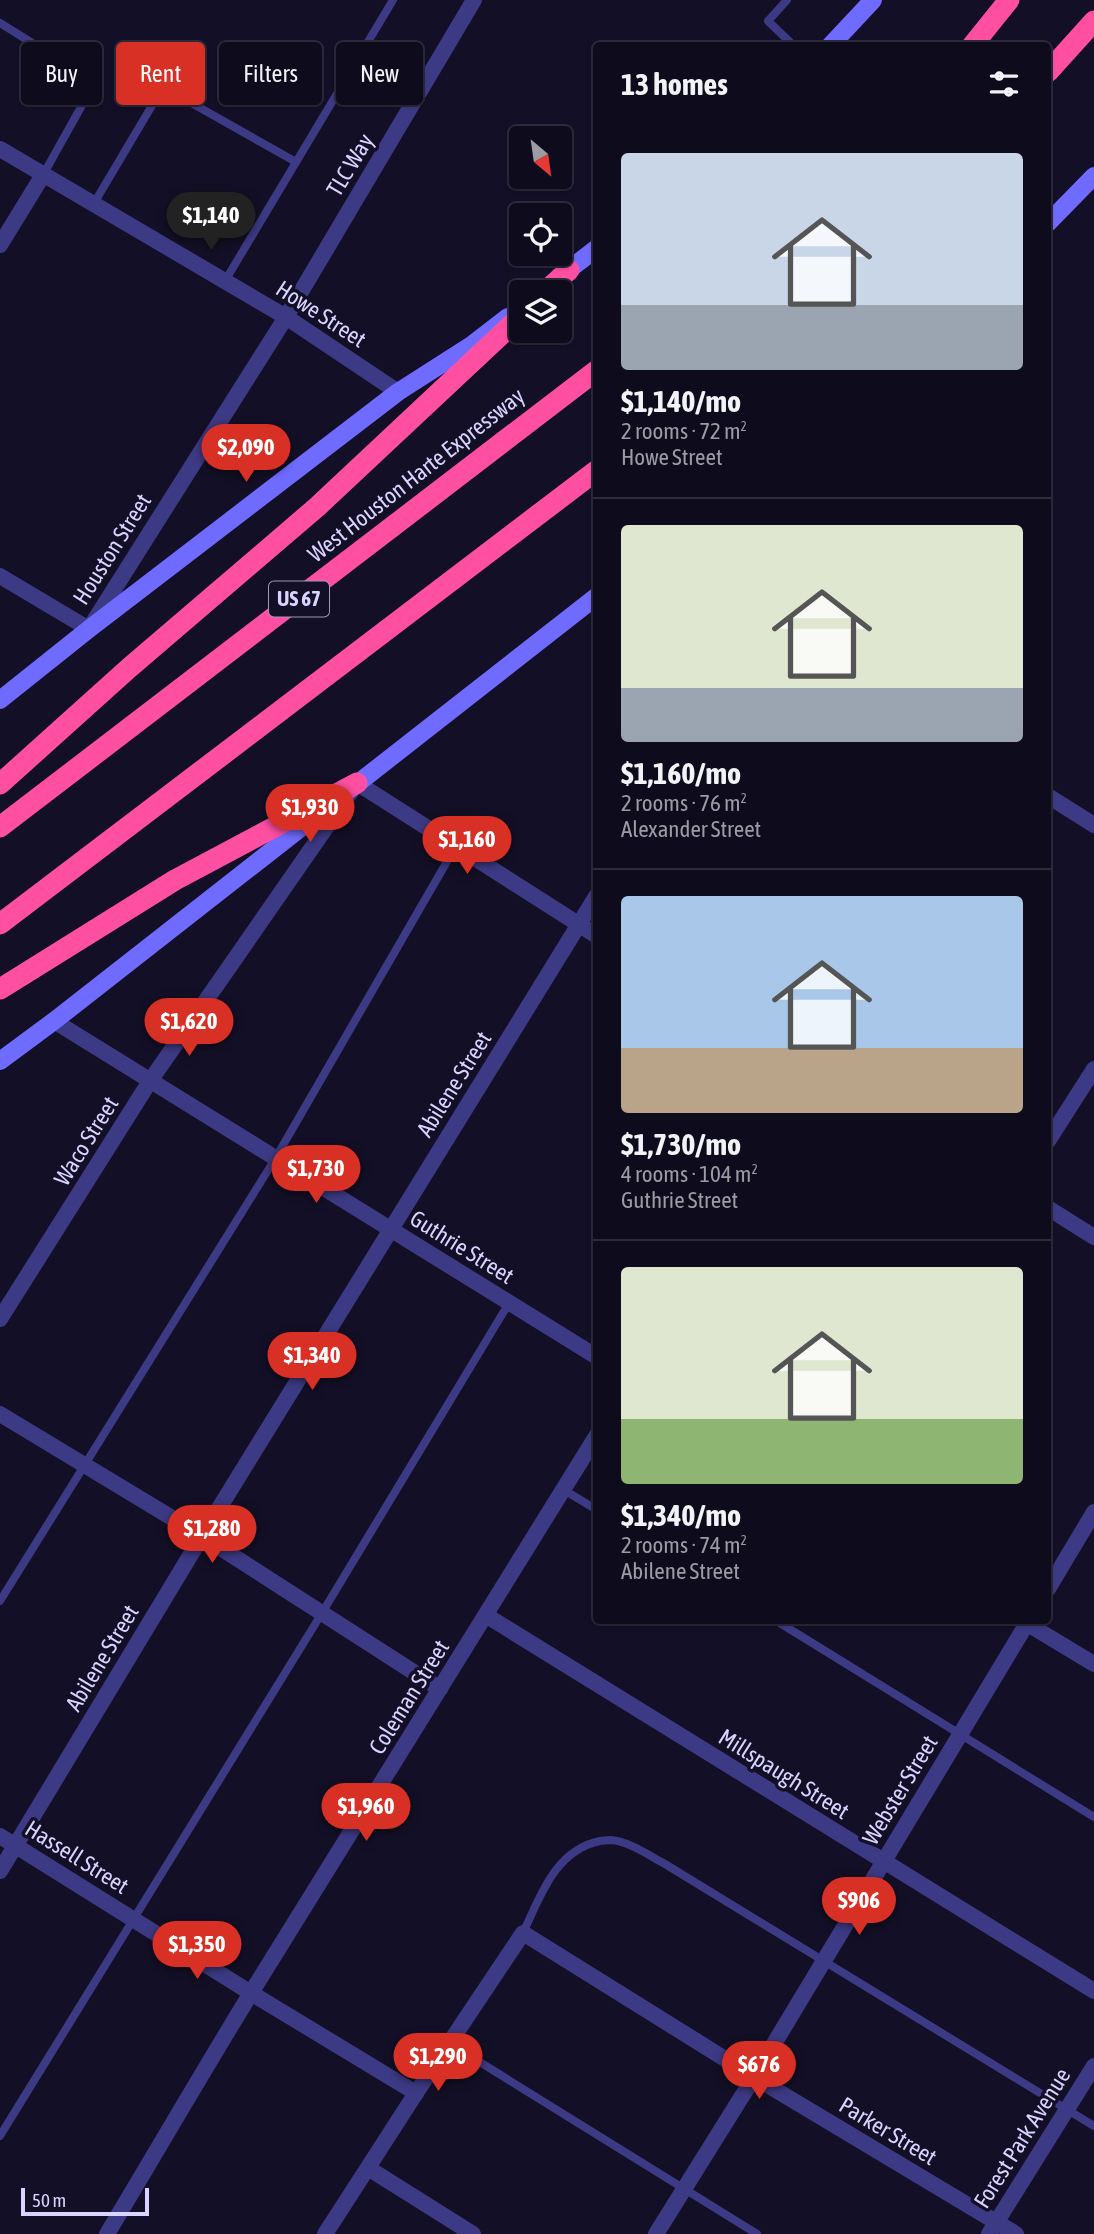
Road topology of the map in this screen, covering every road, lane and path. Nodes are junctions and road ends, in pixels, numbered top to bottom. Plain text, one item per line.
1 (393, 0) edge
2 (474, 0) edge
3 (787, 0) edge
4 (873, 0) edge
5 (1009, 0) edge
6 (1094, 21) edge
7 (0, 23) edge
8 (790, 42) edge
9 (834, 42) edge
10 (975, 42) edge
11 (1051, 69) edge
12 (0, 149) edge
13 (296, 162) junction
14 (43, 175) junction
15 (1094, 176) edge
16 (93, 205) junction
17 (1051, 220) edge
18 (0, 245) edge
19 (593, 251) edge
20 (569, 270) junction
21 (556, 280) edge
22 (558, 280) edge
23 (225, 281) junction
24 (509, 316) edge
25 (286, 317) junction
26 (509, 327) edge
27 (593, 373) edge
28 (398, 392) junction
29 (593, 473) edge
30 (0, 576) edge
31 (593, 599) edge
32 (89, 629) junction
33 (0, 700) edge
34 (357, 783) junction
35 (0, 785) edge
36 (1051, 798) edge
37 (1094, 825) edge
38 (0, 827) edge
39 (456, 846) junction
40 (593, 902) edge
41 (0, 924) edge
42 (579, 926) junction
43 (593, 934) edge
44 (0, 989) edge
45 (54, 1021) junction
46 (0, 1061) edge
47 (1094, 1069) edge
48 (150, 1082) junction
49 (1051, 1136) edge
50 (275, 1159) junction
51 (1051, 1210) edge
52 (390, 1230) junction
53 (1094, 1237) edge
54 (509, 1303) junction
55 (0, 1319) edge
56 (593, 1355) edge
57 (0, 1414) edge
58 (593, 1442) edge
59 (83, 1465) junction
60 (564, 1490) junction
61 (593, 1508) edge
62 (1094, 1512) edge
63 (201, 1536) junction
64 (1051, 1584) edge
65 (0, 1601) edge
66 (322, 1613) junction
67 (487, 1616) junction
68 (781, 1624) edge
69 (1025, 1624) edge
70 (1029, 1624) edge
71 (1094, 1664) edge
72 (440, 1689) junction
73 (960, 1735) junction
74 (1094, 1818) edge
75 (0, 1836) edge
76 (16, 1846) junction
77 (883, 1862) junction
78 (0, 1871) edge
79 (133, 1919) junction
80 (523, 1933) junction
81 (824, 1960) junction
82 (1094, 1991) edge
83 (251, 1993) junction
84 (449, 2043) junction
85 (1094, 2066) edge
86 (754, 2077) junction
87 (416, 2093) junction
88 (1067, 2109) junction
89 (1094, 2126) edge
90 (0, 2136) edge
91 (368, 2168) junction
92 (684, 2189) junction
93 (993, 2228) edge
94 (107, 2234) edge
95 (325, 2234) edge
96 (473, 2234) edge
97 (656, 2234) edge
98 (757, 2234) edge
99 (1016, 2234) edge

1 - 13 lane
2 - 25 street, TLC Way
3 - 8 lane
4 - 9 main road
5 - 10 highway
6 - 11 highway
7 - 14 lane
12 - 14 street, Howe Street
13 - 16 lane
13 - 23 lane
14 - 16 street, Howe Street
14 - 18 street
15 - 17 main road
16 - 23 street, Howe Street
19 - 20 main road
20 - 21 main road
20 - 22 highway
23 - 25 street, Howe Street
24 - 28 main road
25 - 28 street, Howe Street
25 - 32 street, Houston Street
26 - 35 highway
27 - 38 highway, West Houston Harte Expressway / US 67
28 - 32 main road
29 - 41 highway
30 - 32 street
31 - 34 main road
32 - 33 main road
34 - 39 street
34 - 44 highway
34 - 45 main road
34 - 48 street, Waco Street
36 - 37 street
39 - 42 street
39 - 50 lane
40 - 42 street, Abilene Street
42 - 43 street
42 - 52 street, Abilene Street
45 - 46 main road
45 - 48 street, Guthrie Street
47 - 49 street
48 - 50 street, Guthrie Street
48 - 55 street, Waco Street
50 - 52 street, Guthrie Street
50 - 59 lane
51 - 53 street
52 - 54 street, Guthrie Street
52 - 63 street, Abilene Street
54 - 56 street, Guthrie Street
54 - 66 lane
57 - 59 street
58 - 60 street, Coleman Street
59 - 63 street
59 - 65 lane
60 - 61 lane
60 - 67 street, Coleman Street
62 - 64 street
63 - 66 street
63 - 76 street, Abilene Street
66 - 72 street
66 - 79 lane
67 - 72 street, Coleman Street
67 - 77 street, Millspaugh Street
68 - 73 lane
69 - 73 street, Webster Street
70 - 71 street
72 - 83 street, Coleman Street
73 - 74 lane
73 - 77 street, Webster Street
75 - 76 street, Hassell Street
76 - 78 street, Abilene Street
76 - 79 street, Hassell Street
77 - 81 street, Webster Street
77 - 82 street, Millspaugh Street
79 - 83 street, Hassell Street
79 - 90 lane
80 - 81 lane
80 - 84 street
80 - 86 street, Parker Street
81 - 86 street, Webster Street
81 - 88 lane
83 - 87 street, Hassell Street
83 - 94 street, Coleman Street
84 - 87 street
84 - 92 lane
85 - 88 street, Forest Park Avenue
86 - 92 street, Webster Street
86 - 93 street, Parker Street
87 - 91 street
88 - 89 lane
88 - 93 street, Forest Park Avenue
91 - 95 street
91 - 96 street
92 - 97 street, Webster Street
92 - 98 lane
93 - 99 street, Parker Street

